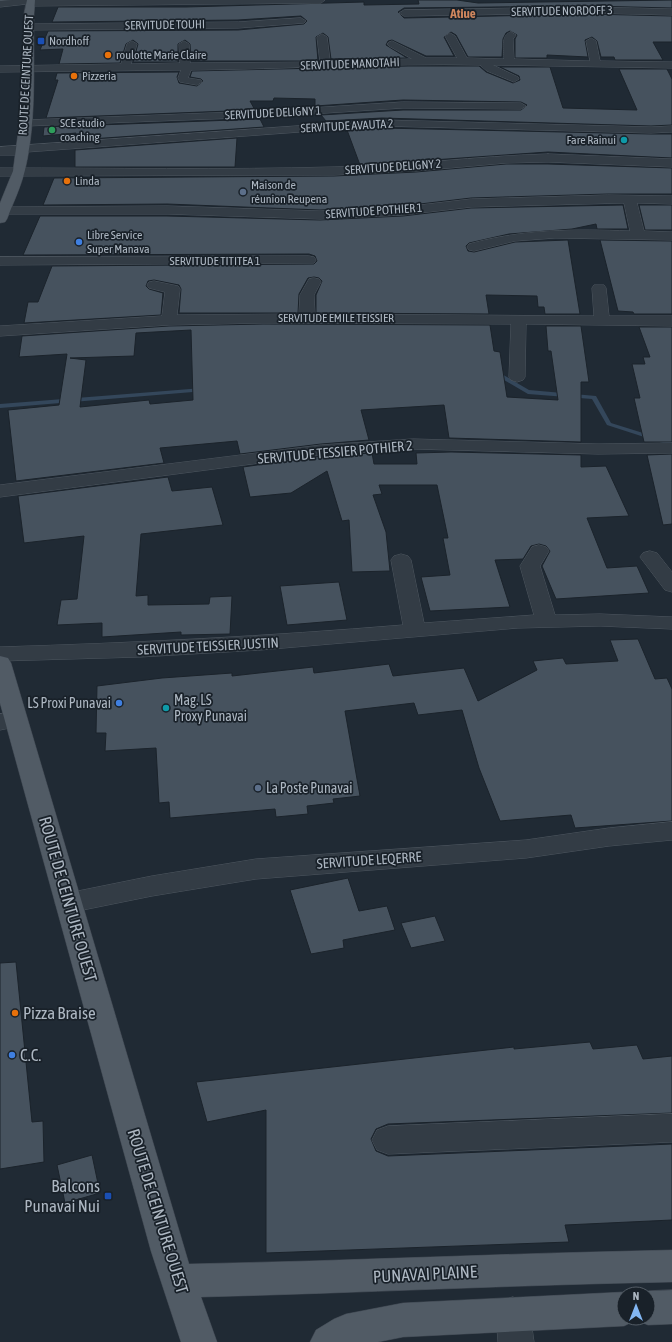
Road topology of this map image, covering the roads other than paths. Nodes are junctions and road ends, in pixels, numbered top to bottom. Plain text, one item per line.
1 (321, 0) edge
2 (0, 4) edge
3 (29, 6) edge
4 (672, 12) edge
5 (404, 13) dead end
6 (301, 21) dead end
7 (28, 27) junction
8 (511, 35) dead end
9 (454, 36) dead end
10 (322, 37) dead end
11 (591, 41) dead end
12 (132, 44) dead end
13 (184, 44) dead end
14 (392, 44) dead end
15 (467, 61) junction
16 (483, 61) junction
17 (426, 62) junction
18 (509, 62) junction
19 (596, 64) junction
20 (607, 64) junction
21 (325, 65) junction
22 (672, 65) edge
23 (125, 66) junction
24 (148, 66) junction
25 (186, 66) junction
26 (279, 66) junction
27 (27, 67) junction
28 (0, 69) edge
29 (611, 76) dead end
30 (145, 77) dead end
31 (280, 78) dead end
32 (514, 79) dead end
33 (197, 82) dead end
34 (521, 106) dead end
35 (26, 123) junction
36 (672, 129) edge
37 (22, 151) junction
38 (0, 152) edge
39 (672, 163) edge
40 (18, 171) junction
41 (0, 172) edge
42 (629, 199) junction
43 (672, 200) edge
44 (2, 212) edge
45 (638, 235) junction
46 (672, 236) edge
47 (474, 248) dead end
48 (310, 260) dead end
49 (0, 261) edge
50 (154, 285) dead end
51 (308, 287) dead end
52 (599, 288) dead end
53 (307, 318) junction
54 (169, 320) junction
55 (519, 320) junction
56 (602, 321) junction
57 (672, 321) edge
58 (0, 331) edge
59 (517, 377) dead end
60 (672, 448) edge
61 (0, 491) edge
62 (539, 550) dead end
63 (650, 557) dead end
64 (401, 560) dead end
65 (672, 586) edge
66 (547, 622) junction
67 (672, 624) edge
68 (415, 631) junction
69 (0, 654) edge
70 (0, 663) edge
71 (8, 721) edge
72 (672, 831) edge
73 (68, 903) junction
74 (672, 1128) edge
75 (388, 1140) dead end
76 (672, 1266) edge
77 (178, 1281) junction
78 (672, 1307) edge
79 (656, 1308) edge
80 (616, 1310) edge
81 (514, 1328) edge
82 (199, 1342) edge
83 (328, 1342) edge

1 - 3 street
2 - 3 street
3 - 7 main road, ROUTE DE CEINTURE OUEST
4 - 5 street, SERVITUDE NORDOFF 3
6 - 7 street, SERVITUDE TOUHI
7 - 27 main road, ROUTE DE CEINTURE OUEST
8 - 18 street
9 - 15 street
10 - 21 street
11 - 19 street
12 - 23 street
13 - 25 street
14 - 17 street
15 - 16 street, SERVITUDE MANOTAHI
15 - 17 street, SERVITUDE MANOTAHI
16 - 18 street, SERVITUDE MANOTAHI
16 - 32 street
17 - 21 street, SERVITUDE MANOTAHI
18 - 19 street, SERVITUDE MANOTAHI
19 - 20 street, SERVITUDE MANOTAHI
20 - 22 street, SERVITUDE MANOTAHI
20 - 29 street
21 - 26 street, SERVITUDE MANOTAHI
23 - 24 street, SERVITUDE MANOTAHI
23 - 27 street, SERVITUDE MANOTAHI
24 - 25 street, SERVITUDE MANOTAHI
24 - 30 street
25 - 26 street, SERVITUDE MANOTAHI
25 - 33 street
26 - 31 street
27 - 28 street, SERVITUDE MANOTAHI
27 - 35 main road, ROUTE DE CEINTURE OUEST
34 - 35 street, SERVITUDE DELIGNY 1
35 - 37 main road, ROUTE DE CEINTURE OUEST
36 - 37 street, SERVITUDE AVAUTA 2
37 - 38 street, SERVITUDE AVAUTA 2
37 - 40 main road, ROUTE DE CEINTURE OUEST
39 - 40 street, SERVITUDE DELIGNY 2
40 - 41 street, SERVITUDE DELIGNY 2
40 - 44 main road, ROUTE DE CEINTURE OUEST
42 - 43 street, SERVITUDE POTHIER 1
42 - 44 street, SERVITUDE POTHIER 1
42 - 45 street
45 - 46 street
45 - 47 street
48 - 49 street, SERVITUDE TITITEA 1
50 - 54 street
51 - 53 street
52 - 56 street
53 - 54 street, SERVITUDE EMILE TEISSIER
53 - 55 street, SERVITUDE EMILE TEISSIER
54 - 58 street, SERVITUDE EMILE TEISSIER
55 - 56 street, SERVITUDE EMILE TEISSIER
55 - 59 street
56 - 57 street, SERVITUDE EMILE TEISSIER
60 - 61 street, SERVITUDE TESSIER POTHIER 2
62 - 66 street
63 - 65 street
64 - 68 street
66 - 67 street, SERVITUDE TEISSIER JUSTIN
66 - 68 street, SERVITUDE TEISSIER JUSTIN
68 - 69 street, SERVITUDE TEISSIER JUSTIN
70 - 71 main road, ROUTE DE CEINTURE OUEST
71 - 73 main road, ROUTE DE CEINTURE OUEST
72 - 73 street, SERVITUDE LEQERRE
73 - 77 main road, ROUTE DE CEINTURE OUEST
74 - 75 street
76 - 77 main road, PUNAVAI PLAINE
77 - 82 main road, ROUTE DE CEINTURE OUEST
78 - 79 main road
80 - 81 main road
81 - 83 main road

